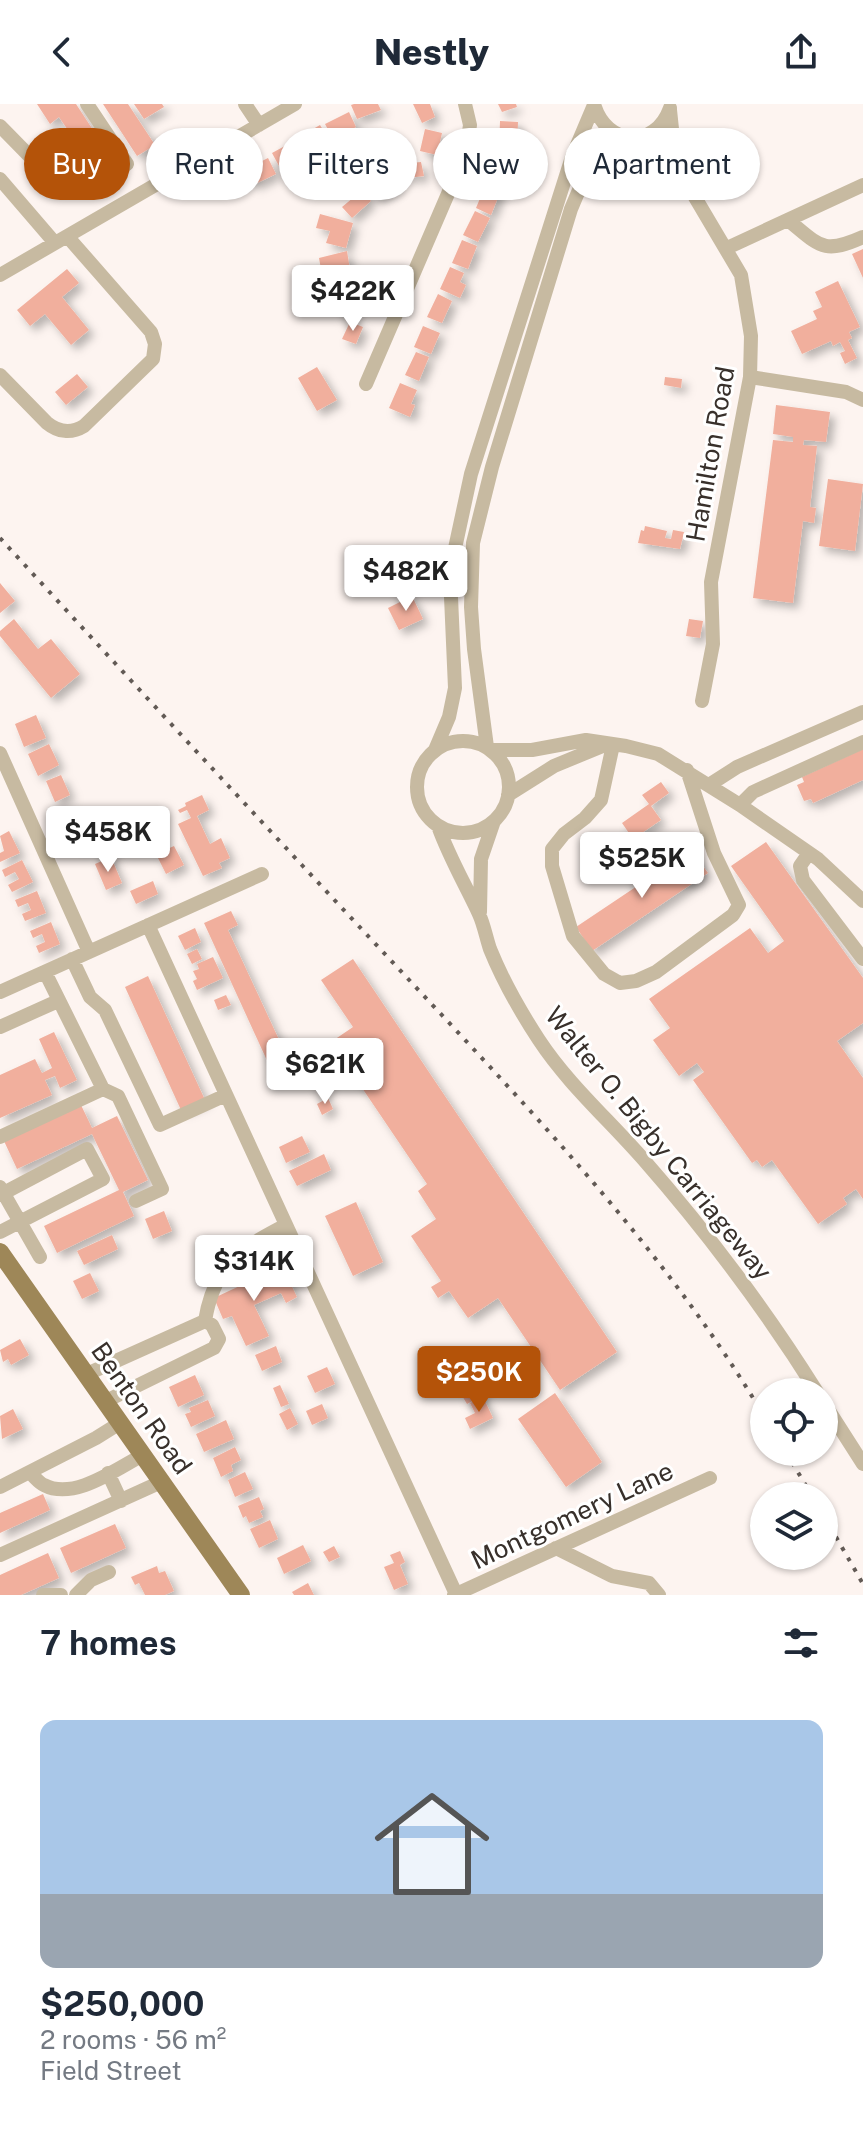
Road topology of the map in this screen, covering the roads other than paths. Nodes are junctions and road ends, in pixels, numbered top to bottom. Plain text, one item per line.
1 (87, 104) edge
2 (245, 104) edge
3 (465, 104) edge
4 (594, 105) edge
5 (287, 106) edge
6 (670, 107) edge
7 (259, 125) junction
8 (0, 126) edge
9 (103, 128) edge
10 (606, 128) edge
11 (658, 128) edge
12 (672, 128) edge
13 (24, 150) edge
14 (0, 179) edge
15 (863, 185) edge
16 (575, 200) edge
17 (697, 200) edge
18 (788, 220) junction
19 (863, 237) edge
20 (61, 240) junction
21 (727, 248) junction
22 (0, 275) edge
23 (0, 375) edge
24 (750, 377) junction
25 (366, 384) dead end
26 (863, 400) edge
27 (702, 701) dead end
28 (863, 712) edge
29 (863, 742) edge
30 (609, 745) junction
31 (490, 749) junction
32 (435, 750) junction
33 (0, 753) edge
34 (687, 770) junction
35 (709, 785) junction
36 (508, 795) junction
37 (740, 805) junction
38 (494, 821) junction
39 (438, 826) junction
40 (809, 853) junction
41 (262, 874) dead end
42 (860, 892) edge
43 (480, 916) junction
44 (148, 925) junction
45 (89, 952) junction
46 (72, 959) junction
47 (863, 959) edge
48 (45, 972) junction
49 (0, 992) edge
50 (58, 1001) junction
51 (0, 1027) edge
52 (141, 1086) junction
53 (103, 1089) junction
54 (226, 1095) junction
55 (118, 1096) junction
56 (0, 1137) edge
57 (1, 1191) edge
58 (136, 1201) dead end
59 (20, 1221) junction
60 (286, 1225) junction
61 (0, 1232) edge
62 (0, 1252) edge
63 (40, 1257) dead end
64 (205, 1321) junction
65 (87, 1374) junction
66 (808, 1378) edge
67 (106, 1401) junction
68 (120, 1423) junction
69 (838, 1425) edge
70 (143, 1455) junction
71 (863, 1464) edge
72 (30, 1473) junction
73 (108, 1473) junction
74 (710, 1478) dead end
75 (161, 1482) junction
76 (0, 1487) edge
77 (121, 1501) junction
78 (556, 1548) junction
79 (0, 1555) edge
80 (109, 1572) dead end
81 (43, 1595) edge
82 (61, 1595) edge
83 (76, 1595) edge
84 (241, 1595) edge
85 (455, 1595) edge
86 (659, 1595) edge

1 - 9 street
2 - 7 street
3 - 25 street
4 - 10 street, Hamilton Road
4 - 32 street
5 - 7 street
6 - 11 street
6 - 12 street, Hamilton Road
7 - 20 street
8 - 13 street
14 - 20 street
15 - 18 street
16 - 31 street
17 - 21 street, Hamilton Road
18 - 19 street
18 - 21 street
20 - 22 street
20 - 23 street
21 - 24 street, Hamilton Road
24 - 26 street
24 - 27 street, Hamilton Road
28 - 35 street
29 - 37 street
30 - 31 street
30 - 34 street
30 - 34 street
30 - 36 street
31 - 32 street
31 - 36 street
32 - 39 street
33 - 45 street
34 - 35 street
35 - 37 street
36 - 38 street
37 - 40 street
38 - 39 street
38 - 43 street, Walter O. Bigby Carriageway
39 - 43 street, Walter O. Bigby Carriageway
40 - 42 street
40 - 47 street
41 - 44 street
43 - 66 street, Walter O. Bigby Carriageway
44 - 45 street
44 - 54 street
45 - 46 street
46 - 48 street
46 - 52 street
48 - 49 street
48 - 50 street
50 - 51 street
50 - 53 street
52 - 54 street
52 - 55 street
53 - 55 street
53 - 56 street
54 - 60 street
55 - 58 street
57 - 59 street
57 - 59 street
59 - 61 street
59 - 63 street
60 - 64 street
60 - 85 street
62 - 65 main road, Benton Road
64 - 65 street
64 - 67 street
65 - 67 main road, Benton Road
67 - 68 main road, Benton Road
68 - 70 main road, Benton Road
68 - 72 street
69 - 71 street
70 - 73 street
70 - 75 main road, Benton Road
72 - 73 street
72 - 76 street
73 - 77 street
74 - 78 street, Montgomery Lane
75 - 77 street
75 - 84 main road, Benton Road
77 - 79 street
78 - 85 street, Montgomery Lane
78 - 86 street
80 - 83 street
81 - 82 street

